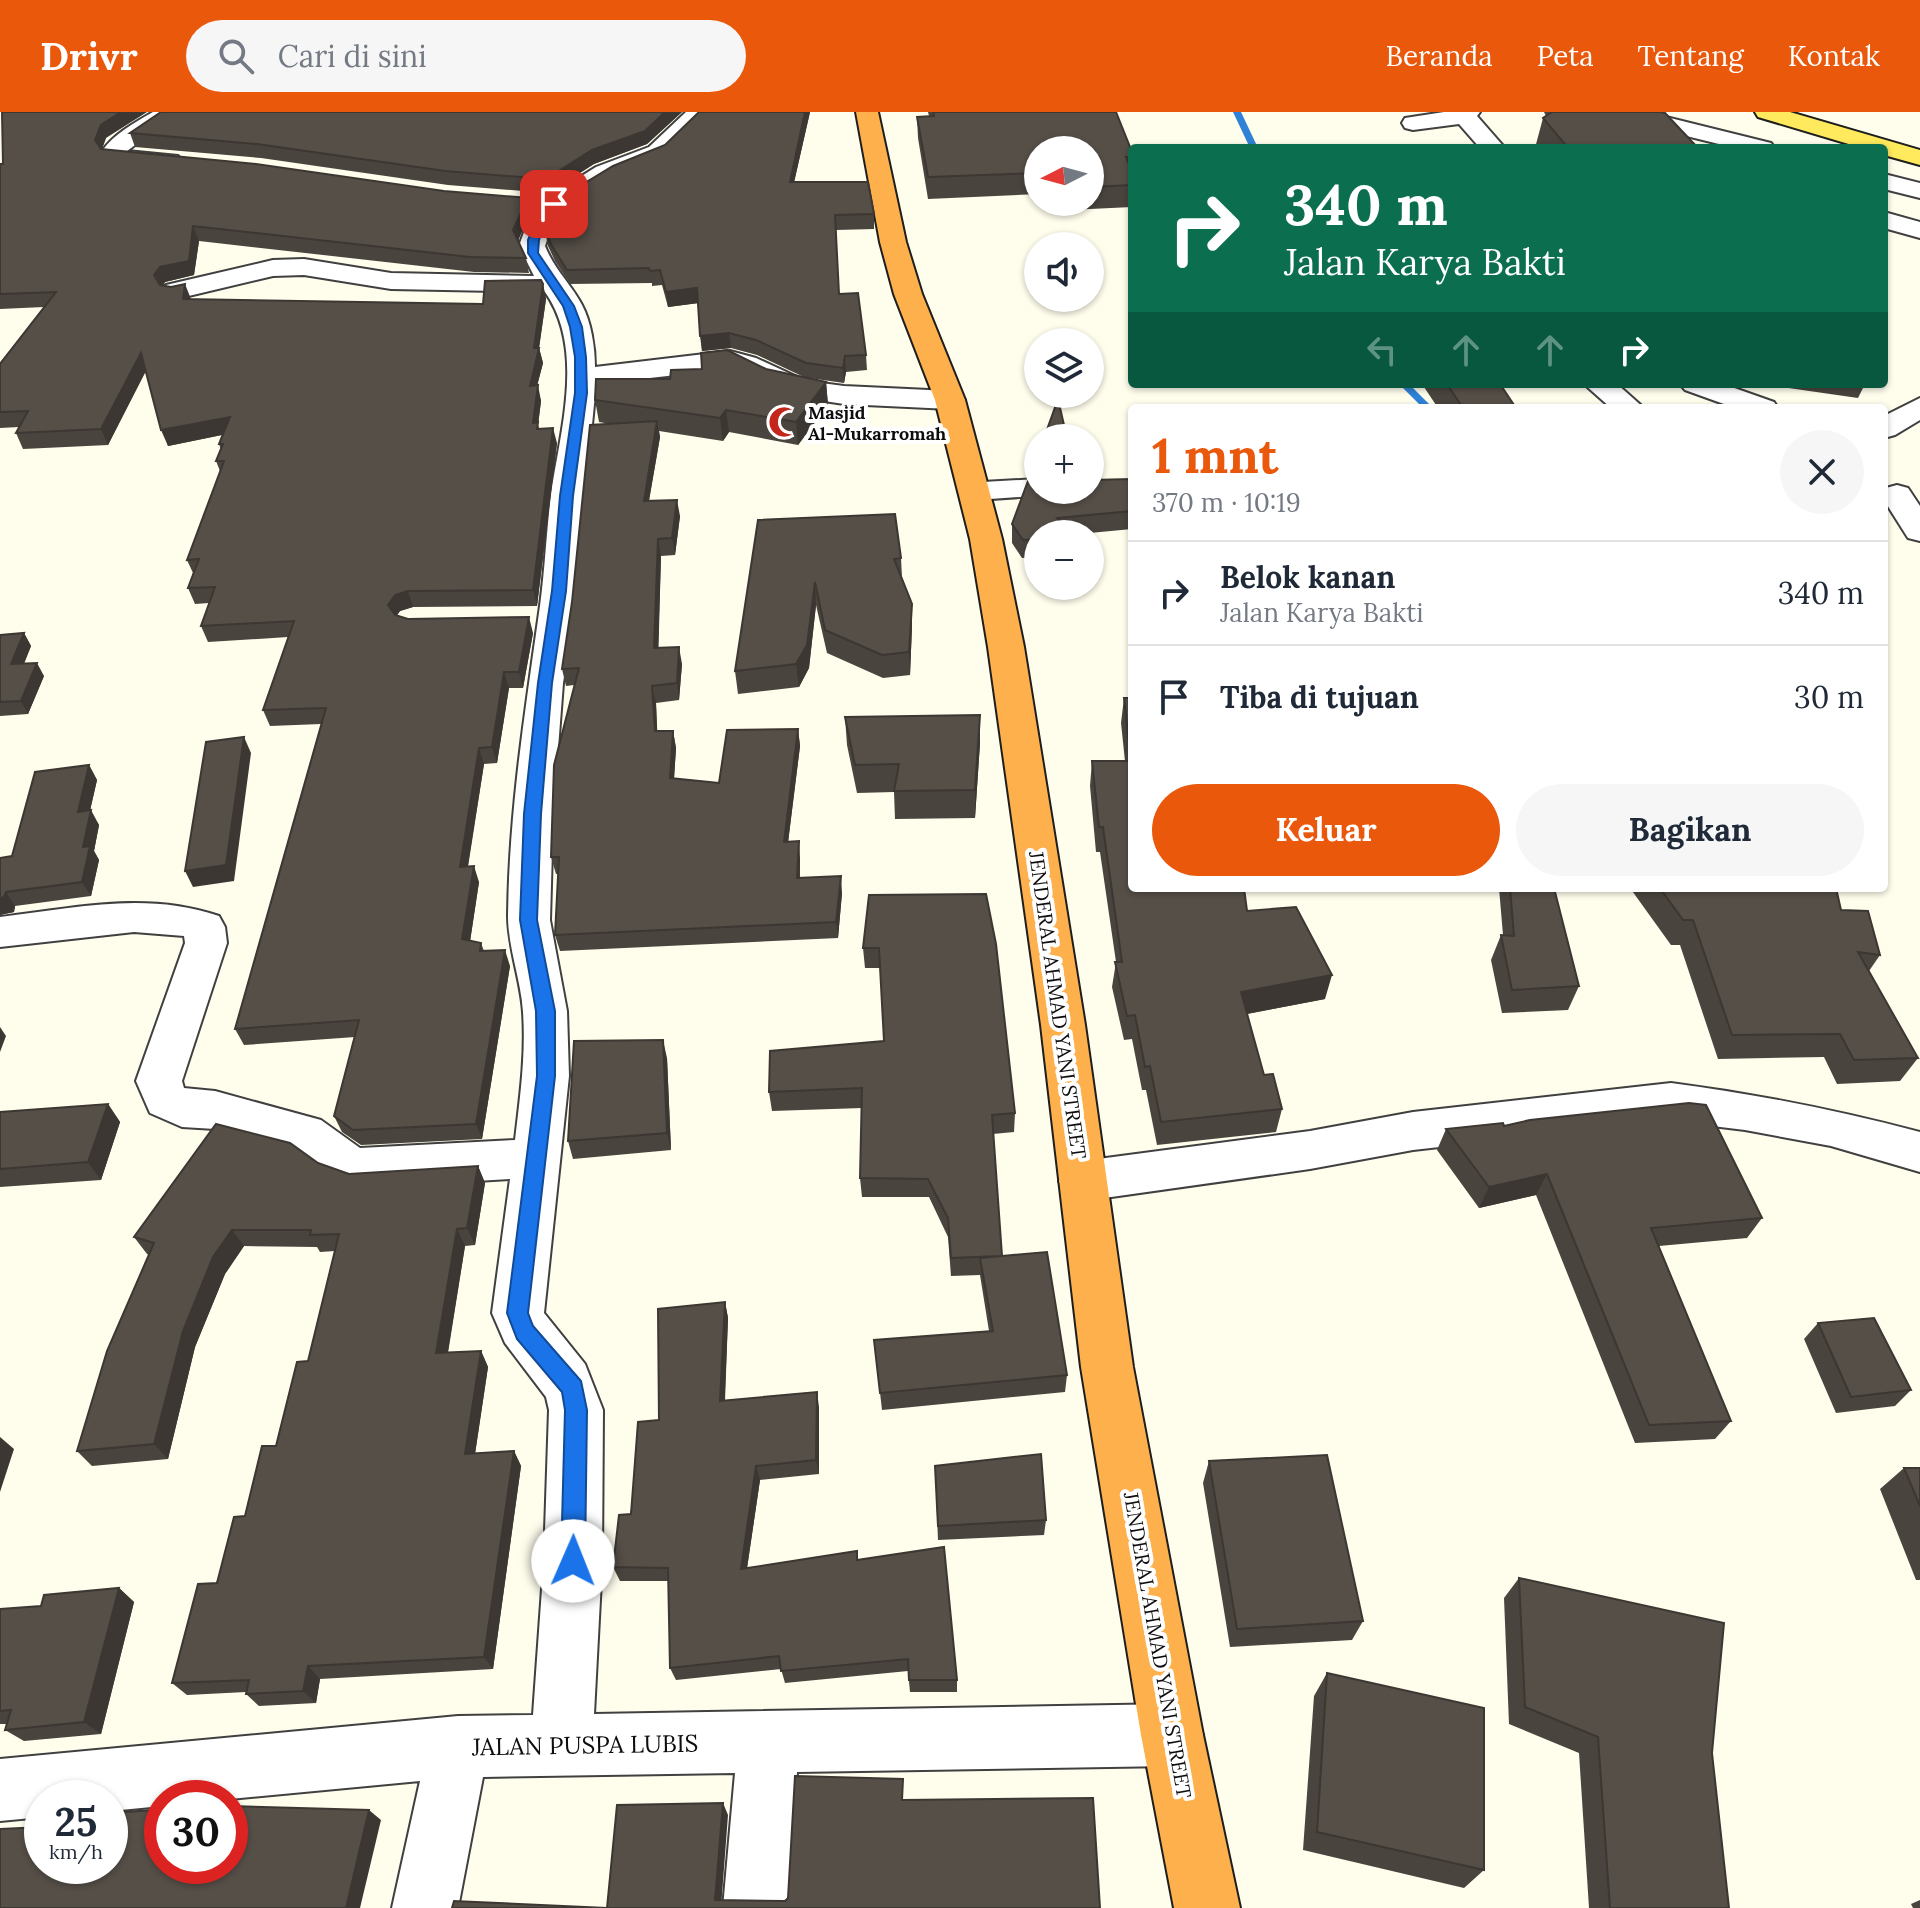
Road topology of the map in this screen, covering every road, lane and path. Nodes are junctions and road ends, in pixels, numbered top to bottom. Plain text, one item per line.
1 (169, 112) edge
2 (699, 112) edge
3 (867, 112) edge
4 (1766, 112) edge
5 (1467, 114) edge
6 (1643, 114) edge
7 (1409, 118) edge
8 (1428, 144) edge
9 (1490, 144) edge
10 (1696, 144) edge
11 (1749, 144) edge
12 (1873, 144) edge
13 (1888, 148) edge
14 (1920, 158) edge
15 (194, 163) edge
16 (1888, 182) edge
17 (1920, 191) edge
18 (1888, 221) edge
19 (1920, 230) edge
20 (555, 284) junction
21 (176, 291) edge
22 (581, 377) junction
23 (1604, 388) edge
24 (1706, 388) edge
25 (950, 400) junction
26 (1624, 404) edge
27 (1752, 404) edge
28 (1920, 407) edge
29 (1888, 427) edge
30 (1024, 488) edge
31 (976, 490) junction
32 (1900, 496) edge
33 (1920, 531) edge
34 (0, 932) edge
35 (1920, 1152) edge
36 (537, 1158) junction
37 (1083, 1181) junction
38 (1172, 1735) junction
39 (562, 1743) junction
40 (768, 1744) junction
41 (458, 1747) junction
42 (0, 1790) edge
43 (425, 1908) edge
44 (756, 1908) edge
45 (1207, 1908) edge

1 - 15 street
2 - 20 street
3 - 25 highway, JENDERAL AHMAD YANI STREET
4 - 12 main road
5 - 7 street
5 - 9 street
6 - 10 street
6 - 11 street
7 - 8 street
13 - 14 main road
16 - 17 street
18 - 19 street
20 - 21 street
20 - 22 street
22 - 25 street
22 - 36 street
23 - 26 street
24 - 27 street
25 - 31 highway, JENDERAL AHMAD YANI STREET
28 - 29 street
30 - 31 street
31 - 37 highway, JENDERAL AHMAD YANI STREET
32 - 33 street
34 - 36 street
35 - 37 street
36 - 39 street
37 - 38 highway, JENDERAL AHMAD YANI STREET
38 - 40 street, JALAN PUSPA LUBIS
38 - 45 highway, JENDERAL AHMAD YANI STREET
39 - 40 street, JALAN PUSPA LUBIS
39 - 41 street, JALAN PUSPA LUBIS
40 - 44 street
41 - 42 street, JALAN PUSPA LUBIS
41 - 43 street

